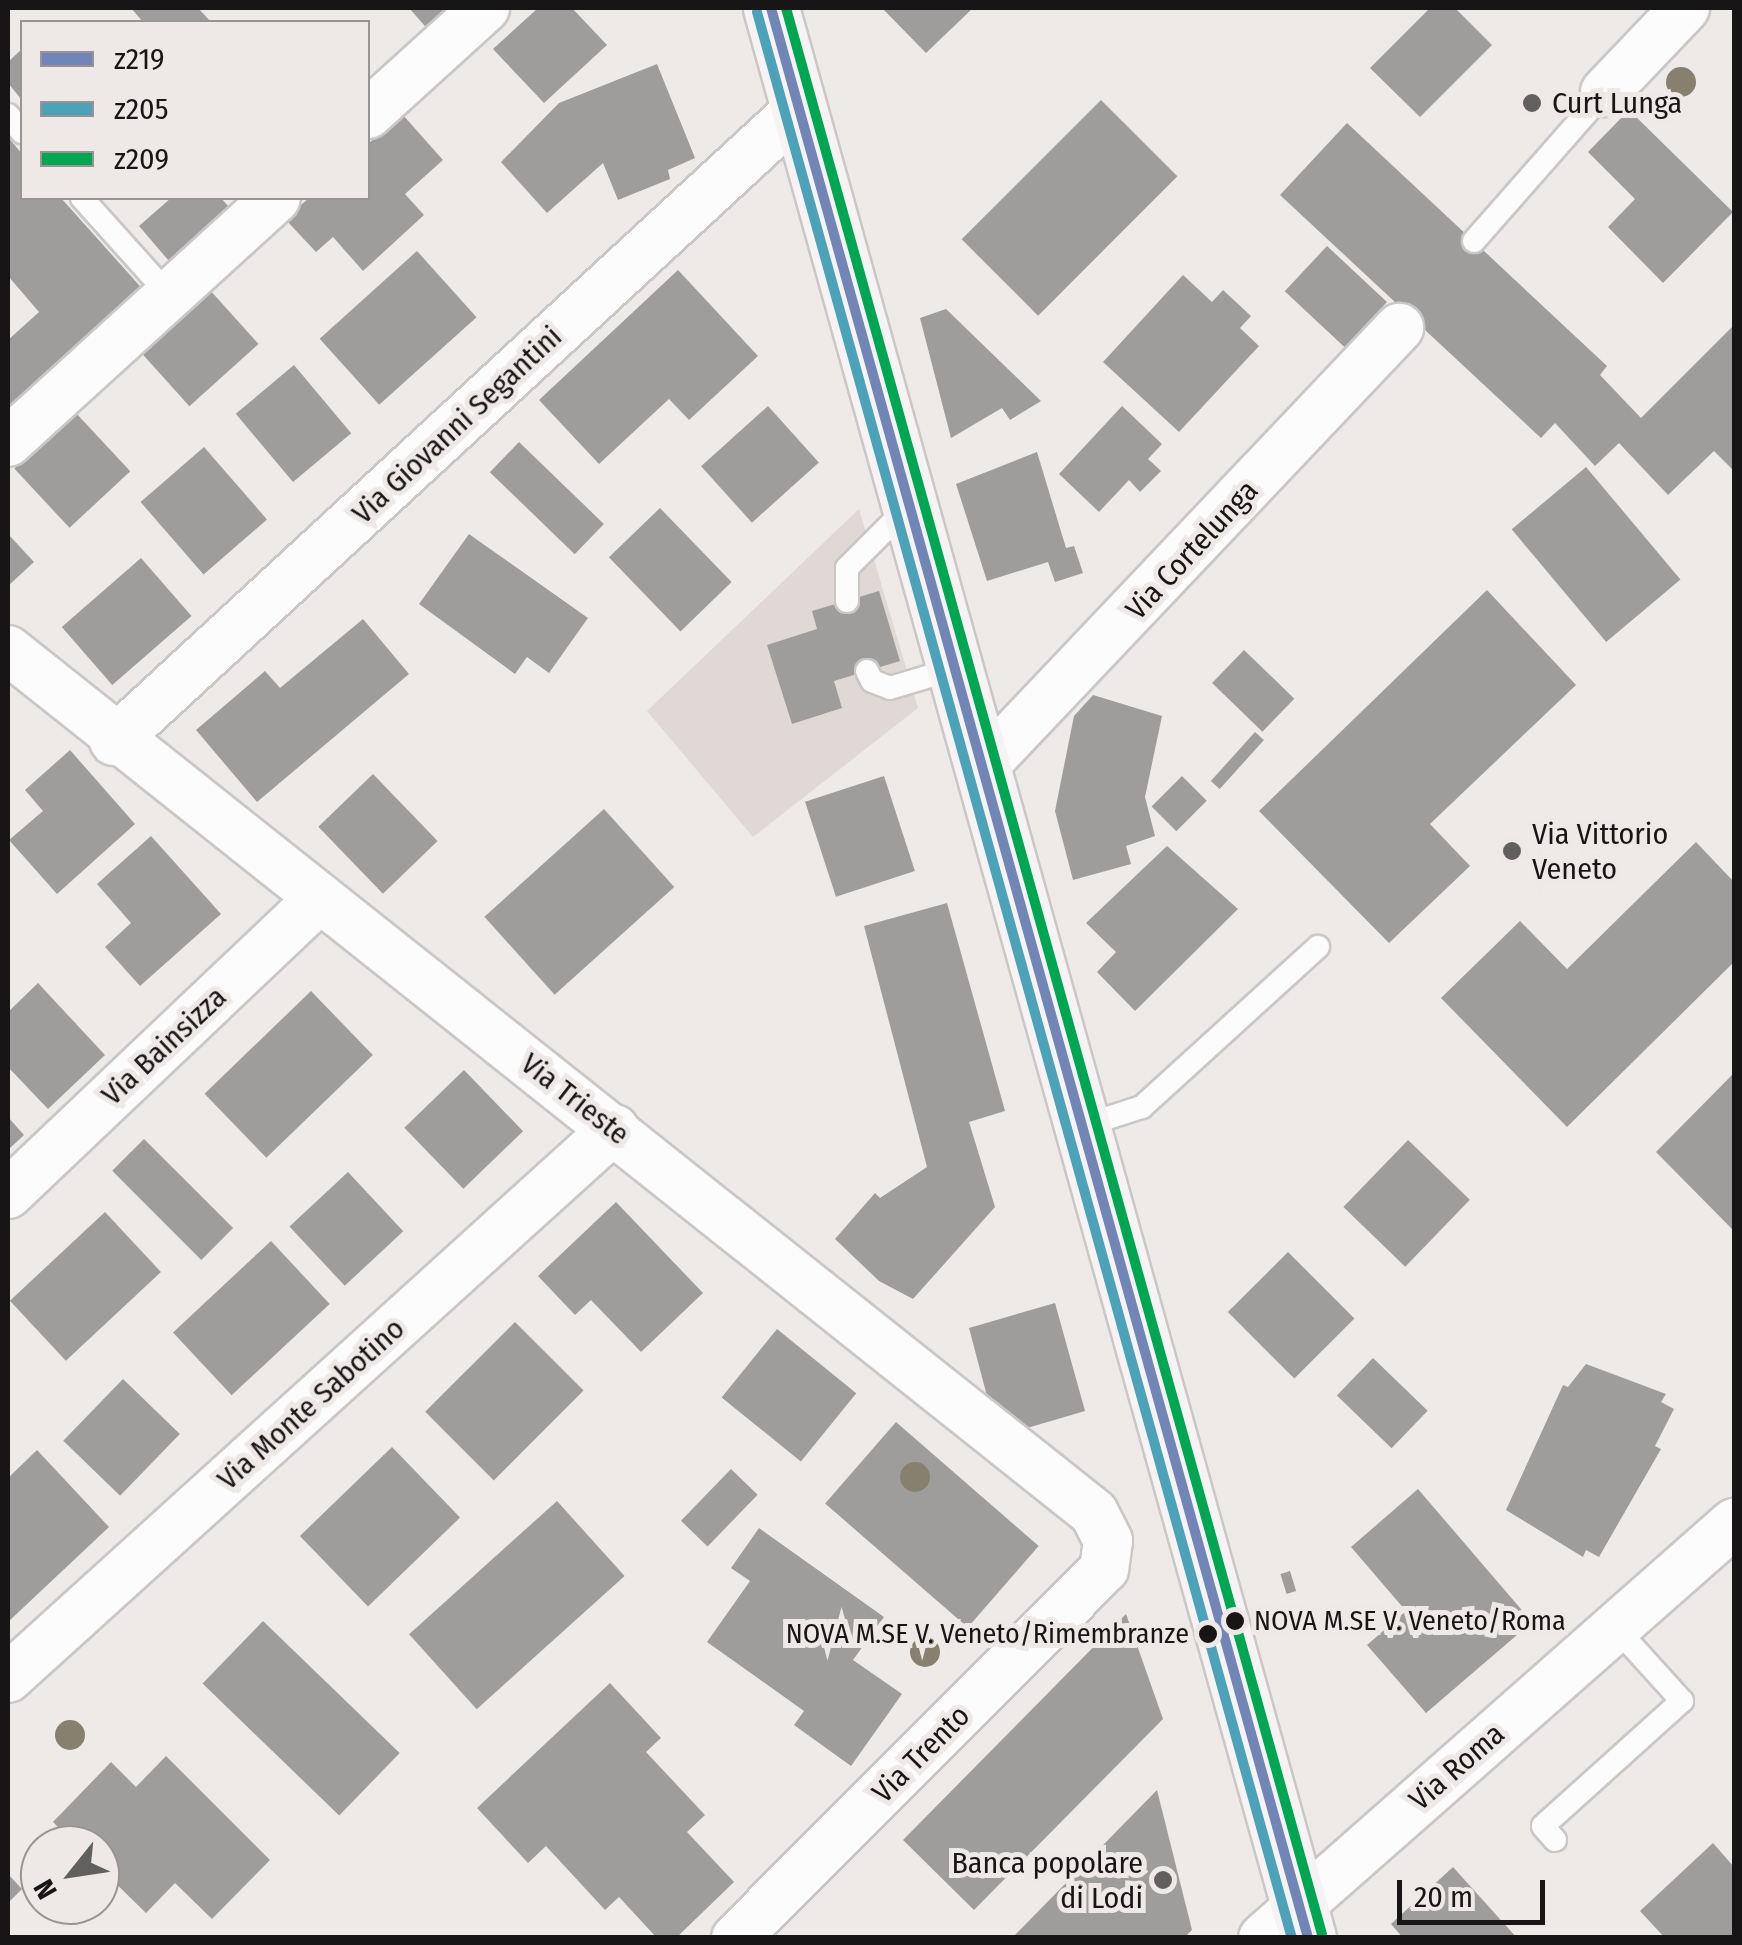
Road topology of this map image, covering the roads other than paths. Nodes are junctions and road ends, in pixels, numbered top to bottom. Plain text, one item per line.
1 (485, 8) edge
2 (771, 8) edge
3 (1685, 8) edge
4 (1605, 92) joint
5 (800, 108) junction
6 (370, 112) edge
7 (84, 200) edge
8 (274, 200) edge
9 (1474, 242) dead end
10 (169, 294) junction
11 (1404, 322) dead end
12 (8, 442) edge
13 (909, 507) junction
14 (847, 600) dead end
15 (8, 650) edge
16 (953, 669) junction
17 (867, 671) dead end
18 (114, 741) junction
19 (980, 770) junction
20 (320, 898) junction
21 (1318, 948) dead end
22 (1080, 1126) junction
23 (614, 1129) junction
24 (8, 1194) edge
25 (1734, 1523) edge
26 (1104, 1569) joint
27 (1616, 1628) junction
28 (8, 1678) edge
29 (1555, 1840) dead end
30 (1290, 1927) edge
31 (736, 1938) edge

1 - 6 street
2 - 5 main road
3 - 4 street
4 - 9 lane
5 - 13 main road
5 - 18 street, Via Giovanni Segantini
7 - 10 lane
8 - 10 street
10 - 12 street
11 - 19 street, Via Cortelunga
13 - 14 lane
13 - 16 main road
15 - 18 street, Via Trieste
16 - 17 lane
16 - 19 main road
18 - 20 street, Via Trieste
19 - 22 main road
20 - 23 street, Via Trieste
20 - 24 street, Via Bainsizza
21 - 22 lane
22 - 30 main road
23 - 26 street, Via Trieste
23 - 28 street, Via Monte Sabotino
25 - 27 street, Via Roma
26 - 31 street, Via Trento
27 - 29 lane
27 - 30 street, Via Roma

